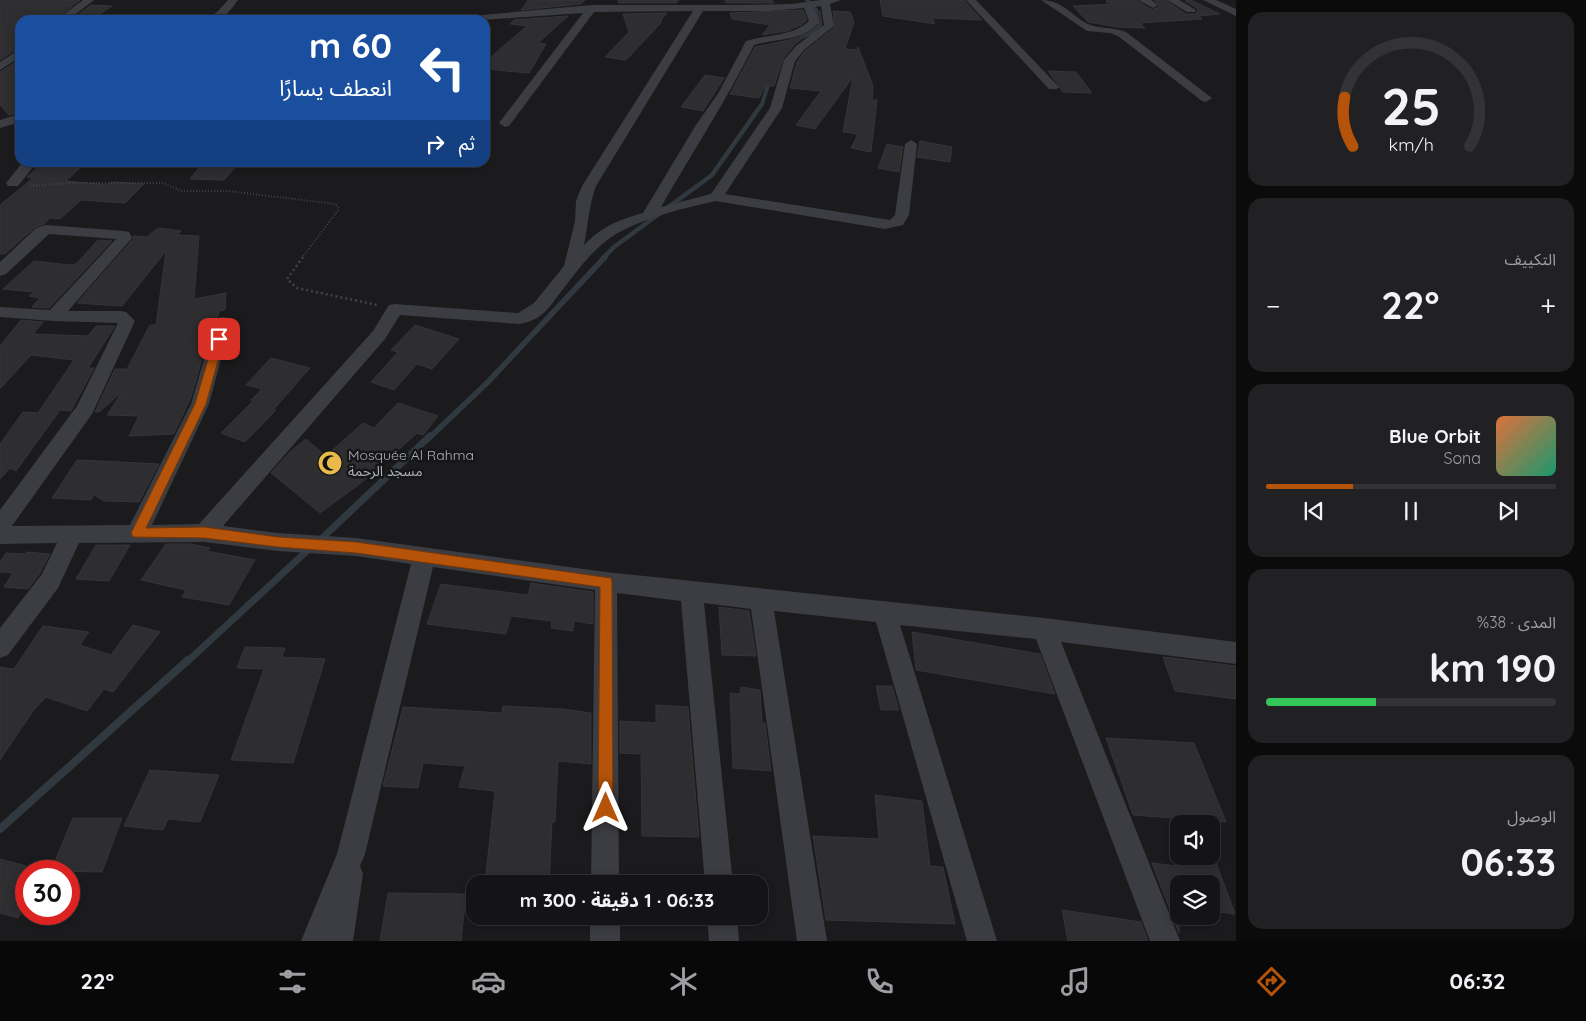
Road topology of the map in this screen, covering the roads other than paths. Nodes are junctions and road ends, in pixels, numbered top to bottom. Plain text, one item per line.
1 (89, 0) edge
2 (232, 0) edge
3 (570, 0) edge
4 (971, 0) edge
5 (1046, 0) edge
6 (1144, 0) edge
7 (1172, 0) edge
8 (1208, 0) edge
9 (827, 2) edge
10 (808, 5) junction
11 (1153, 5) dead end
12 (701, 7) junction
13 (592, 8) junction
14 (560, 10) junction
15 (1192, 10) dead end
16 (1236, 13) edge
17 (68, 15) edge
18 (219, 15) edge
19 (490, 16) edge
20 (15, 56) edge
21 (0, 66) edge
22 (1052, 86) dead end
23 (1206, 98) dead end
24 (15, 120) edge
25 (506, 123) dead end
26 (0, 124) edge
27 (912, 144) dead end
28 (27, 167) edge
29 (13, 183) road end
30 (716, 197) junction
31 (649, 215) junction
32 (572, 267) junction
33 (0, 271) edge
34 (0, 312) edge
35 (54, 316) junction
36 (223, 322) dead end
37 (0, 526) edge
38 (204, 532) junction
39 (138, 533) junction
40 (72, 534) junction
41 (0, 535) edge
42 (424, 557) junction
43 (606, 582) junction
44 (692, 592) junction
45 (762, 600) junction
46 (885, 613) junction
47 (1044, 629) junction
48 (0, 647) edge
49 (1236, 653) edge
50 (350, 854) junction
51 (605, 875) edge
52 (718, 875) edge
53 (605, 925) edge
54 (723, 925) edge
55 (316, 941) edge
56 (338, 941) edge
57 (605, 941) edge
58 (724, 941) edge
59 (812, 941) edge
60 (982, 941) edge
61 (1165, 941) edge

1 - 17 street
2 - 18 street
3 - 14 street
4 - 22 street
5 - 23 street
6 - 11 street
7 - 15 street
8 - 16 street
9 - 10 street
9 - 30 street
10 - 12 street
10 - 31 street
12 - 13 street
12 - 32 street
13 - 14 street
13 - 25 street
14 - 19 street
20 - 21 street
24 - 26 street
27 - 30 street
28 - 29 street
30 - 31 street
31 - 32 street
32 - 38 street
33 - 35 street
34 - 35 street
35 - 37 street
36 - 39 street
38 - 39 street
38 - 42 street
39 - 40 street
40 - 41 street
40 - 48 street
42 - 43 street
42 - 50 street
43 - 44 street
43 - 51 street
44 - 45 street
44 - 52 street
45 - 46 street
45 - 59 street
46 - 47 street
46 - 60 street
47 - 49 street
47 - 61 street
50 - 55 street
50 - 56 street
53 - 57 street
54 - 58 street

